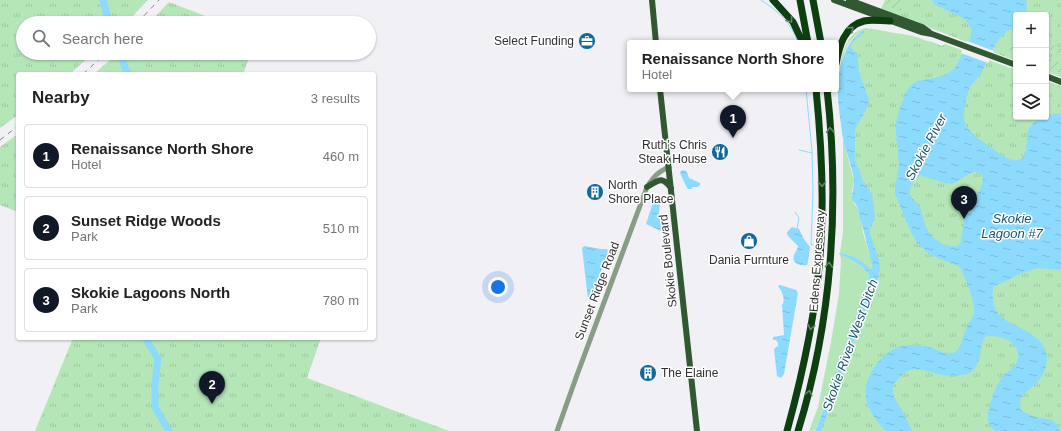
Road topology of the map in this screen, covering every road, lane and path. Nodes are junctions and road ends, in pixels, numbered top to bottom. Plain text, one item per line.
1 (652, 0) edge
2 (773, 0) edge
3 (800, 0) edge
4 (813, 0) edge
5 (834, 0) edge
6 (849, 0) edge
7 (890, 21) junction
8 (932, 34) junction
9 (656, 40) edge
10 (802, 40) edge
11 (807, 40) edge
12 (820, 40) edge
13 (839, 50) edge
14 (1013, 64) edge
15 (1049, 77) edge
16 (1061, 82) edge
17 (660, 92) edge
18 (816, 92) edge
19 (827, 92) edge
20 (830, 92) edge
21 (828, 102) junction
22 (669, 167) junction
23 (647, 187) junction
24 (671, 188) junction
25 (557, 431) edge
26 (697, 431) edge
27 (787, 431) edge
28 (798, 431) edge

1 - 9 main road
2 -> 10 highway
3 - 11 highway
4 - 12 highway
5 - 7 main road
6 - 8 main road
7 - 8 main road
13 -> 7 highway
8 - 14 main road
15 - 16 main road
17 - 22 main road, Skokie Boulevard
18 -> 27 highway, Edens Expressway
19 - 21 highway, Edens Expressway
20 - 21 highway
28 -> 21 highway, Edens Expressway
22 - 23 street, Sunset Ridge Road
22 - 24 main road, Skokie Boulevard
23 - 24 main road
23 - 25 street, Sunset Ridge Road
24 - 26 main road, Skokie Boulevard

